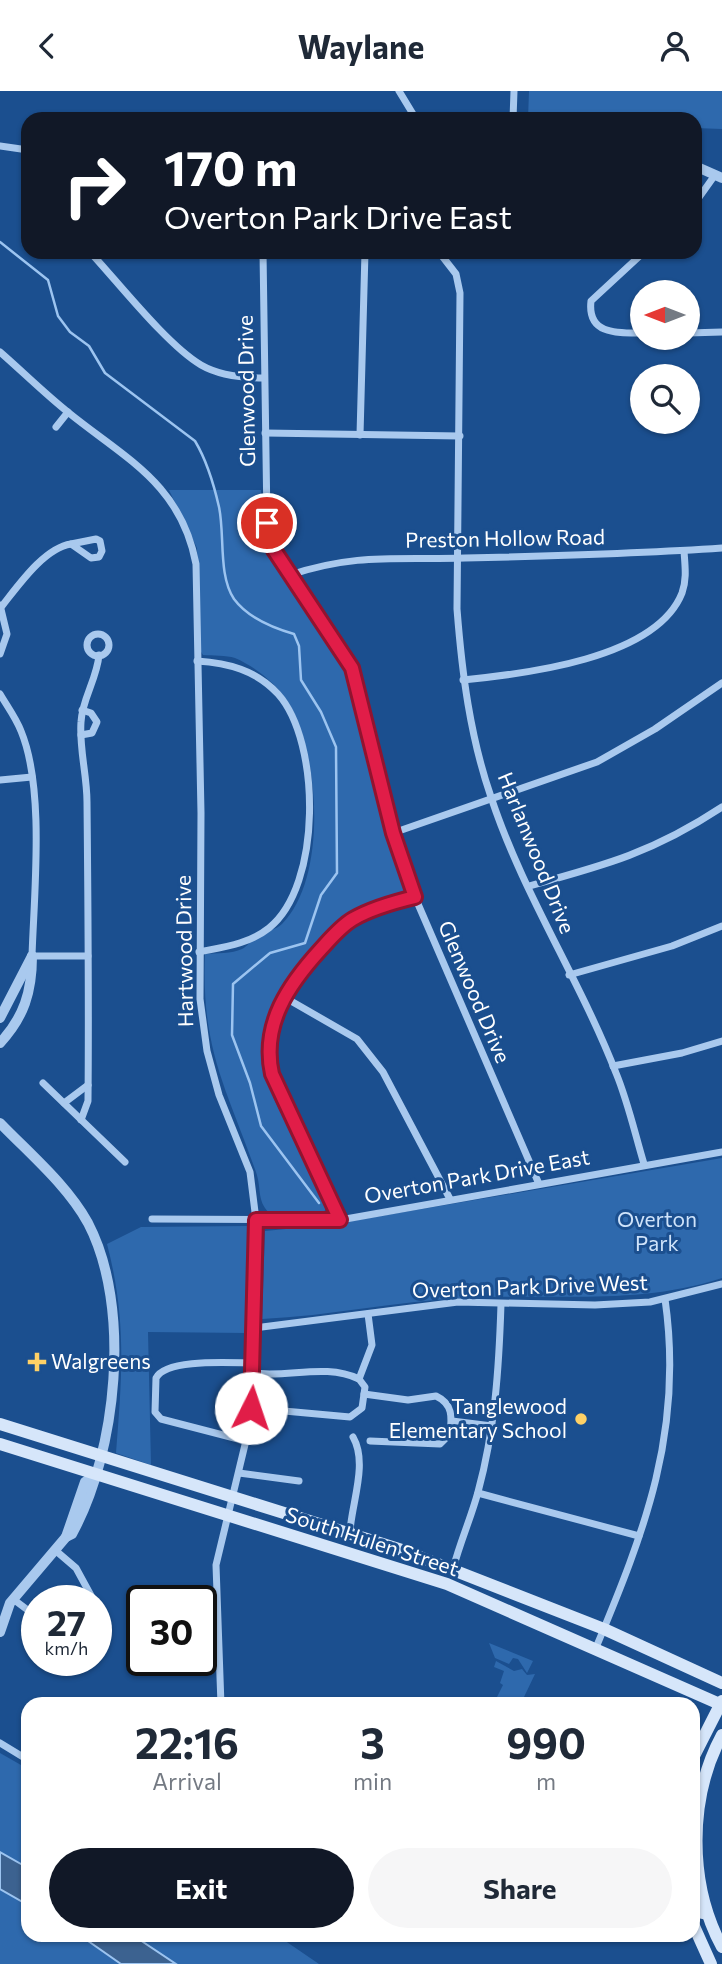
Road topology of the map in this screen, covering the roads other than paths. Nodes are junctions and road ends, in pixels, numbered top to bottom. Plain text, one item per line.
1 (399, 91) edge
2 (514, 91) edge
3 (412, 112) edge
4 (513, 112) edge
5 (0, 146) edge
6 (21, 149) edge
7 (702, 169) edge
8 (719, 177) edge
9 (702, 196) edge
10 (97, 259) edge
11 (263, 259) edge
12 (365, 259) edge
13 (445, 259) edge
14 (636, 259) edge
15 (722, 332) edge
16 (630, 333) edge
17 (700, 333) edge
18 (0, 352) edge
19 (264, 378) junction
20 (68, 412) junction
21 (56, 427) dead end
22 (265, 433) junction
23 (360, 435) junction
24 (460, 436) junction
25 (71, 544) dead end
26 (722, 548) edge
27 (684, 551) junction
28 (459, 558) junction
29 (290, 575) junction
30 (1, 605) edge
31 (0, 654) edge
32 (99, 655) dead end
33 (197, 660) junction
34 (463, 680) junction
35 (722, 683) edge
36 (0, 694) edge
37 (82, 710) junction
38 (81, 735) junction
39 (32, 777) junction
40 (0, 780) edge
41 (491, 800) junction
42 (722, 807) edge
43 (393, 833) junction
44 (529, 886) junction
45 (415, 897) junction
46 (722, 926) edge
47 (200, 952) junction
48 (32, 956) junction
49 (88, 956) junction
50 (569, 975) junction
51 (284, 997) junction
52 (0, 1019) edge
53 (722, 1041) edge
54 (0, 1043) edge
55 (613, 1066) junction
56 (43, 1083) dead end
57 (88, 1084) junction
58 (64, 1103) junction
59 (81, 1120) junction
60 (0, 1123) edge
61 (722, 1152) edge
62 (125, 1162) dead end
63 (644, 1164) junction
64 (539, 1184) junction
65 (450, 1199) junction
66 (152, 1219) dead end
67 (256, 1220) junction
68 (340, 1220) junction
69 (722, 1284) edge
70 (665, 1299) junction
71 (501, 1304) junction
72 (368, 1314) junction
73 (254, 1328) junction
74 (253, 1363) junction
75 (253, 1373) junction
76 (356, 1377) junction
77 (364, 1394) junction
78 (251, 1408) junction
79 (452, 1421) junction
80 (0, 1424) edge
81 (492, 1426) junction
82 (353, 1437) dead end
83 (247, 1441) junction
84 (370, 1441) dead end
85 (0, 1444) edge
86 (100, 1456) junction
87 (239, 1473) junction
88 (94, 1476) junction
89 (299, 1481) dead end
90 (478, 1493) junction
91 (232, 1497) junction
92 (226, 1515) junction
93 (350, 1531) junction
94 (639, 1536) junction
95 (55, 1550) junction
96 (453, 1569) junction
97 (419, 1575) junction
98 (477, 1579) junction
99 (447, 1584) junction
100 (85, 1585) edge
101 (13, 1599) junction
102 (21, 1605) edge
103 (604, 1629) junction
104 (0, 1632) edge
105 (595, 1650) junction
106 (722, 1683) edge
107 (221, 1697) edge
108 (721, 1703) edge
109 (722, 1735) edge
110 (0, 1743) edge
111 (700, 1744) edge
112 (21, 1755) edge
113 (700, 1803) edge
114 (700, 1872) edge
115 (701, 1881) joint
116 (700, 1912) edge
117 (707, 1914) junction
118 (700, 1920) edge
119 (700, 1941) edge
120 (722, 1947) edge
121 (711, 1964) edge

1 - 3 street
2 - 4 street
5 - 6 street
7 - 8 street
8 - 9 street
10 - 19 street
11 - 19 street, Glenwood Drive
12 - 23 street
13 - 24 street, Harlanwood Drive
14 - 16 street
15 - 17 street
18 - 20 street, Hartwood Drive
19 - 22 street, Glenwood Drive
20 - 21 street
20 - 33 street, Hartwood Drive
22 - 23 street
22 - 29 street, Glenwood Drive
23 - 24 street
24 - 28 street, Harlanwood Drive
25 - 30 street
26 - 27 street, Preston Hollow Road
27 - 28 street, Preston Hollow Road
27 - 34 street
28 - 29 street, Preston Hollow Road
28 - 34 street, Harlanwood Drive
29 - 43 street, Glenwood Drive
30 - 31 street
32 - 37 street
33 - 47 street, Hartwood Drive
33 - 47 street
34 - 41 street, Harlanwood Drive
35 - 41 street
36 - 39 street
37 - 38 street
37 - 38 street
38 - 49 street
39 - 40 street
39 - 48 street
41 - 43 street
41 - 44 street, Harlanwood Drive
42 - 44 street
43 - 45 street, Glenwood Drive
44 - 50 street, Harlanwood Drive
45 - 51 street
45 - 64 street, Glenwood Drive
46 - 50 street
47 - 67 street, Hartwood Drive
48 - 49 street
48 - 52 street
48 - 54 street
49 - 57 street
50 - 55 street, Harlanwood Drive
51 - 65 street
51 - 68 street
53 - 55 street
55 - 63 street, Harlanwood Drive
56 - 58 street
57 - 58 street
57 - 59 street
58 - 59 street
59 - 62 street
60 - 86 street
61 - 63 street, Overton Park Drive East
63 - 64 street, Overton Park Drive East
64 - 65 street, Overton Park Drive East
65 - 68 street, Overton Park Drive East
66 - 67 street, Overton Park Drive East
67 - 68 street, Overton Park Drive East
67 - 73 street, Hartwood Drive
69 - 70 street, Overton Park Drive West
70 - 71 street, Overton Park Drive West
70 - 94 street
71 - 72 street, Overton Park Drive West
71 - 81 street
72 - 73 street, Overton Park Drive West
72 - 76 street
73 - 74 street, Hartwood Drive
74 - 75 street, Hartwood Drive
74 - 83 street
75 - 76 street
75 - 78 street, Hartwood Drive
76 - 77 street
77 - 78 street
77 - 79 street
78 - 83 street, Hartwood Drive
79 - 81 street
79 - 84 street
80 - 86 main road, South Hulen Street
81 - 90 street
82 - 93 street
83 - 87 street, Hartwood Drive
85 - 88 main road, South Hulen Street
86 - 88 street
86 - 91 main road, South Hulen Street
87 - 89 street
87 - 91 street, Hartwood Drive
88 - 92 main road, South Hulen Street
88 - 95 street
90 - 94 street
90 - 96 street
91 - 92 street, Hartwood Drive
91 - 93 main road, South Hulen Street
92 - 97 main road, South Hulen Street
92 - 107 street, Hartwood Drive
93 - 96 main road, South Hulen Street
94 - 103 street
95 - 100 street
95 - 101 street
96 - 97 main road
96 - 98 main road, South Hulen Street
97 - 99 main road, South Hulen Street
98 - 99 main road
98 - 103 main road, South Hulen Street
99 - 105 main road, South Hulen Street
101 - 102 street
101 - 104 street
103 - 105 street
103 - 106 main road, South Hulen Street
105 - 108 main road, South Hulen Street
108 - 111 main road
109 - 113 main road
110 - 112 street
114 - 115 main road
115 - 117 main road
116 - 117 main road
117 - 118 main road
117 - 120 main road
119 - 121 main road

